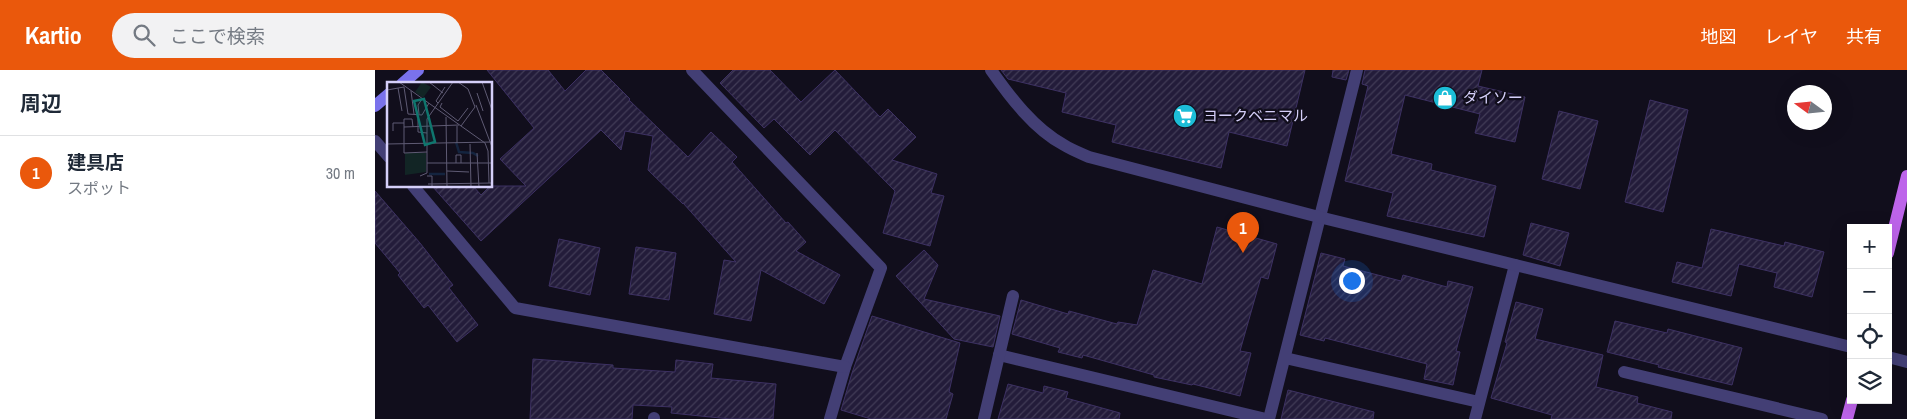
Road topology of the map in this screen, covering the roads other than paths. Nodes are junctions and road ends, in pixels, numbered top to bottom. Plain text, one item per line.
1 (418, 70) edge
2 (691, 70) edge
3 (991, 70) edge
4 (1357, 70) edge
5 (404, 82) edge
6 (387, 96) edge
7 (375, 106) edge
8 (375, 141) edge
9 (387, 155) edge
10 (1907, 176) edge
11 (415, 188) edge
12 (1319, 217) junction
13 (1892, 237) edge
14 (1515, 265) junction
15 (1013, 296) dead end
16 (1847, 345) edge
17 (999, 355) junction
18 (1285, 358) junction
19 (1892, 358) edge
20 (1907, 362) edge
21 (845, 367) junction
22 (1624, 372) dead end
23 (1479, 402) junction
24 (1851, 404) edge
25 (830, 419) edge
26 (984, 419) edge
27 (1267, 419) edge
28 (1475, 419) edge
29 (1822, 419) edge
30 (1847, 419) edge

1 - 5 street
2 - 21 street
3 - 12 street
4 - 12 street
6 - 7 street
8 - 9 street
10 - 13 main road
11 - 21 street
12 - 14 street
12 - 18 street
14 - 16 street
14 - 23 street
15 - 17 street
17 - 26 street
17 - 27 street
18 - 23 street
18 - 27 street
19 - 20 street
21 - 25 street
22 - 29 street
23 - 28 street
24 - 30 main road

